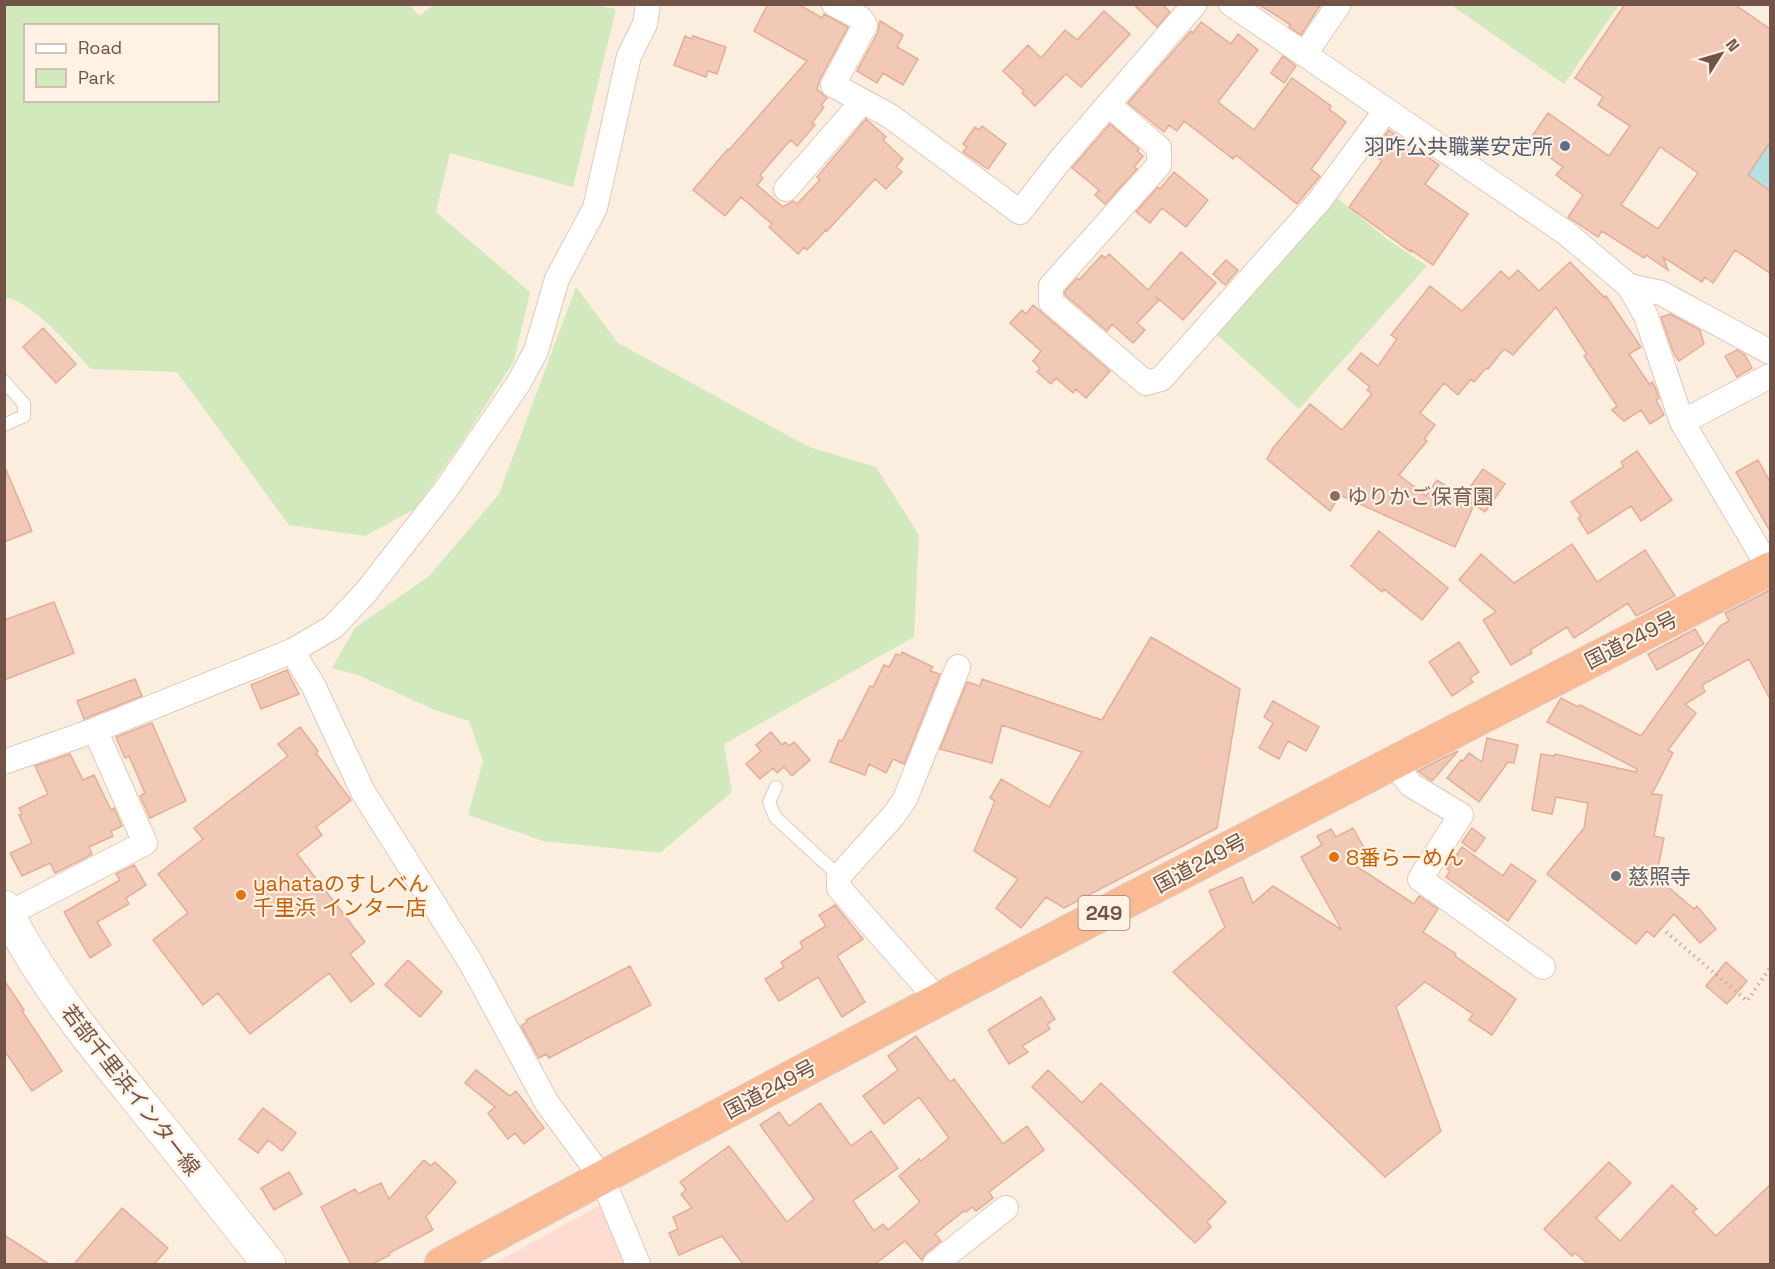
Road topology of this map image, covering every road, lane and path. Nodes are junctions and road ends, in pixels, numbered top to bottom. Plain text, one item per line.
1 (648, 4) edge
2 (834, 4) edge
3 (1195, 4) edge
4 (1231, 4) edge
5 (1339, 4) edge
6 (1305, 54) junction
7 (862, 102) junction
8 (1109, 105) junction
9 (1386, 110) junction
10 (786, 189) dead end
11 (1629, 286) junction
12 (1770, 352) edge
13 (1770, 376) edge
14 (4, 381) edge
15 (1683, 422) junction
16 (4, 425) edge
17 (1770, 569) edge
18 (292, 651) junction
19 (958, 667) dead end
20 (95, 730) junction
21 (4, 762) edge
22 (1393, 762) junction
23 (776, 787) dead end
24 (839, 876) junction
25 (6, 910) edge
26 (1666, 932) dead end
27 (1543, 967) dead end
28 (1770, 968) edge
29 (939, 1001) junction
30 (602, 1178) junction
31 (1006, 1208) dead end
32 (269, 1264) edge
33 (441, 1264) edge
34 (638, 1264) edge
35 (935, 1264) edge

1 - 18 street
2 - 7 street
3 - 8 street
4 - 6 street
5 - 6 street
6 - 9 street
7 - 8 street
7 - 10 street
8 - 9 street
9 - 11 street
11 - 12 street
11 - 15 street
13 - 15 street
14 - 16 lane
15 - 17 street
17 - 22 highway, 国道249号 / 249
18 - 20 street
18 - 30 street
19 - 24 street
20 - 21 street
20 - 25 street
22 - 27 street
22 - 29 highway, 国道249号 / 249
23 - 24 lane
24 - 29 street
25 - 32 main road, 若部千里浜インター線
26 - 28 path
29 - 30 highway, 国道249号 / 249
30 - 33 highway, 国道249号 / 249
30 - 34 street
31 - 35 street

